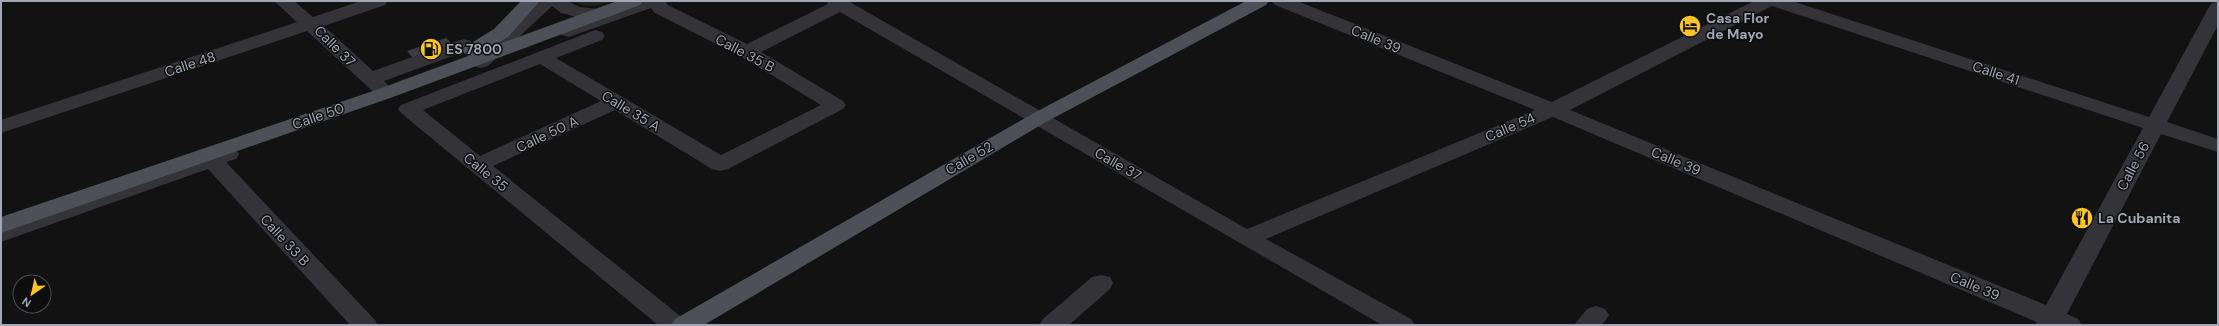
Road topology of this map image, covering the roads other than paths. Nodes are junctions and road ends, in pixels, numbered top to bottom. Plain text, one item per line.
1 (283, 1) edge
2 (379, 1) edge
3 (531, 1) edge
4 (548, 1) edge
5 (558, 1) edge
6 (634, 1) edge
7 (1260, 1) edge
8 (1281, 1) edge
9 (1768, 1) edge
10 (1774, 1) edge
11 (838, 3) edge
12 (656, 4) edge
13 (2218, 7) edge
14 (605, 15) junction
15 (312, 23) junction
16 (464, 45) dead end
17 (747, 52) junction
18 (541, 57) junction
19 (484, 59) junction
20 (424, 79) junction
21 (378, 86) junction
22 (616, 102) junction
23 (1553, 110) junction
24 (1039, 118) junction
25 (2155, 124) junction
26 (1, 127) edge
27 (2218, 146) edge
28 (209, 158) junction
29 (720, 164) joint
30 (478, 165) junction
31 (1, 226) edge
32 (1, 234) edge
33 (1246, 238) junction
34 (1101, 283) dead end
35 (2056, 323) edge
36 (365, 325) edge
37 (675, 325) edge
38 (684, 325) edge
39 (1052, 325) edge
40 (1402, 325) edge

1 - 15 street, Calle 37
2 - 15 street, Calle 48
3 - 20 main road
4 - 19 street
5 - 14 street
6 - 14 main road, Calle 50
7 - 24 main road, Calle 52
8 - 23 street, Calle 39
9 - 23 street, Calle 54
10 - 25 street, Calle 41
11 - 17 street
11 - 24 street, Calle 37
12 - 14 street
12 - 17 street, Calle 35 B
12 - 18 street
13 - 25 street, Calle 56
14 - 19 main road, Calle 50
15 - 21 street, Calle 37
15 - 26 street, Calle 48
16 - 21 street
17 - 29 street, Calle 35 B
18 - 22 street, Calle 35 A
18 - 30 street, Calle 35
19 - 20 main road, Calle 50
19 - 28 street
20 - 21 main road, Calle 50
21 - 28 main road, Calle 50
22 - 29 street, Calle 35 A
22 - 30 street, Calle 50 A
23 - 33 street, Calle 54
23 - 35 street, Calle 39
24 - 33 street, Calle 37
24 - 38 main road, Calle 52
25 - 27 street, Calle 41
25 - 35 street, Calle 56
28 - 31 main road, Calle 50
28 - 32 street
28 - 36 street, Calle 33 B
30 - 37 street, Calle 35
33 - 40 street, Calle 37
34 - 39 street

